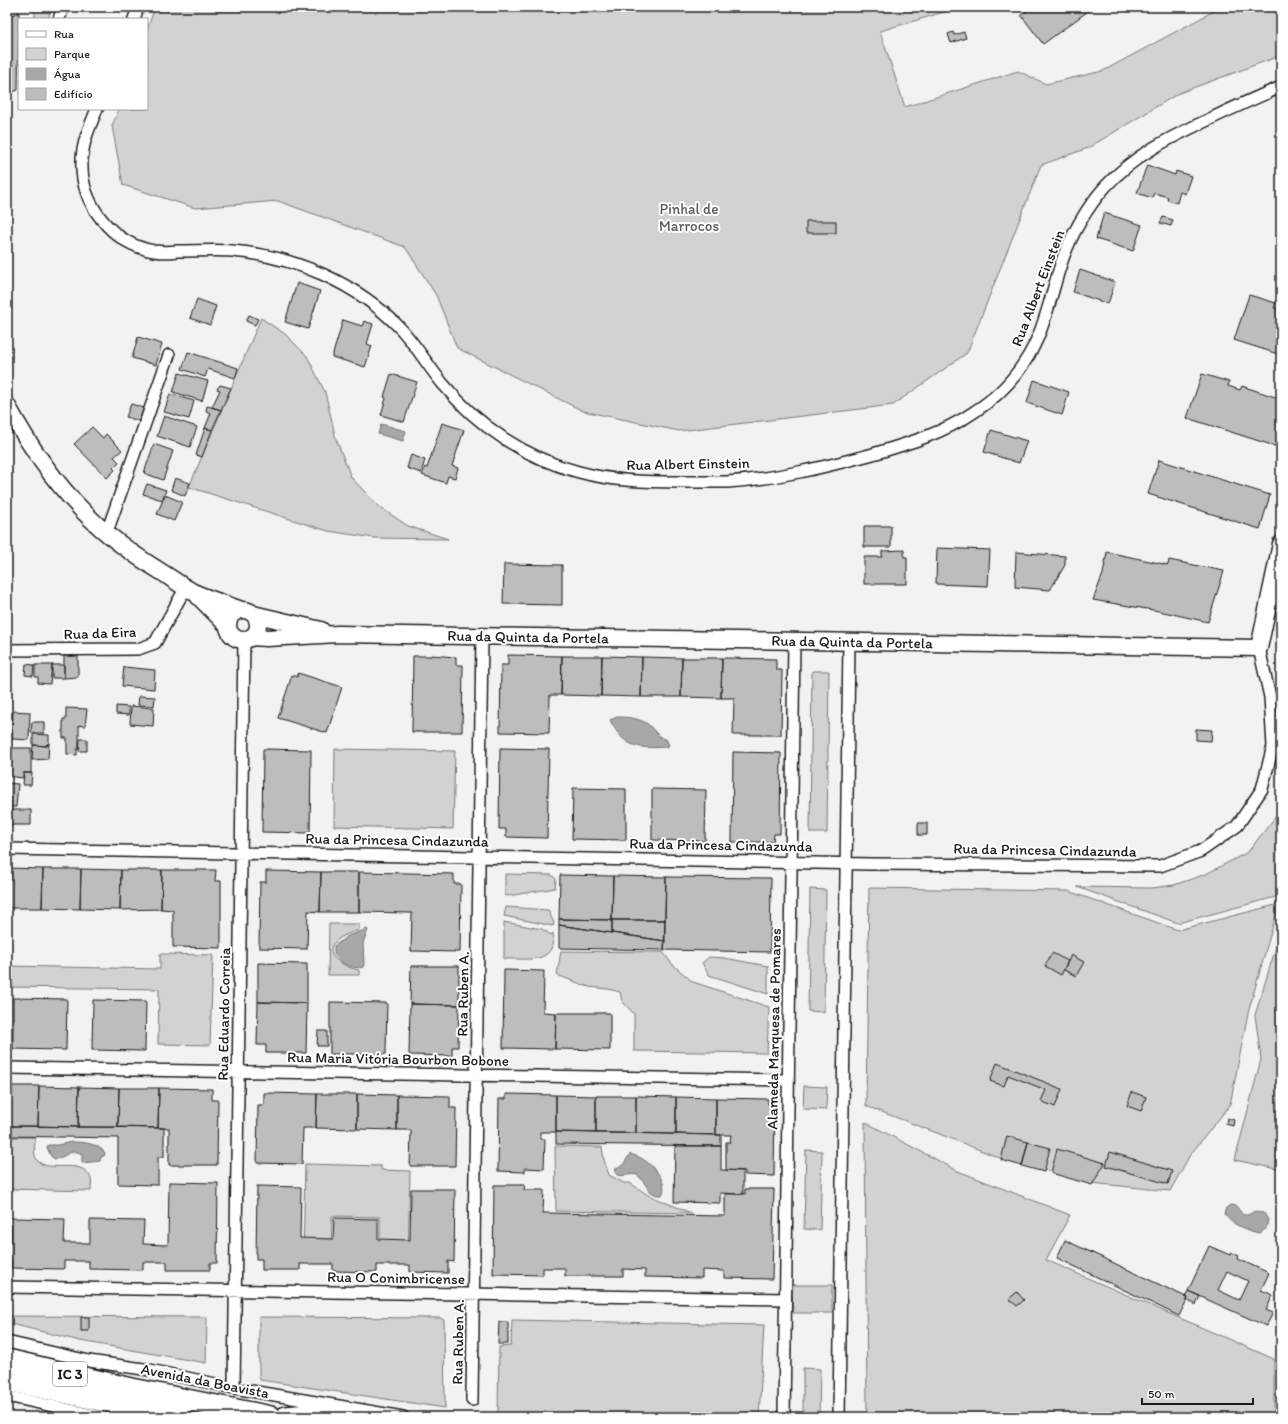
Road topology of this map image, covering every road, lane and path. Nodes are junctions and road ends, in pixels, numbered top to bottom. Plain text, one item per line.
1 (62, 7) edge
2 (138, 7) edge
3 (59, 18) edge
4 (134, 18) edge
5 (1281, 87) edge
6 (97, 110) edge
7 (169, 355) dead end
8 (7, 405) edge
9 (107, 532) junction
10 (1281, 544) edge
11 (190, 590) junction
12 (247, 612) junction
13 (228, 626) junction
14 (338, 634) junction
15 (482, 636) junction
16 (247, 639) junction
17 (794, 641) junction
18 (849, 642) junction
19 (1259, 648) junction
20 (7, 650) edge
21 (7, 849) edge
22 (241, 853) junction
23 (480, 857) junction
24 (791, 861) junction
25 (846, 862) junction
26 (7, 1068) edge
27 (238, 1072) junction
28 (477, 1075) junction
29 (788, 1080) junction
30 (7, 1287) edge
31 (235, 1290) junction
32 (474, 1294) junction
33 (785, 1299) junction
34 (7, 1342) edge
35 (7, 1360) edge
36 (7, 1380) edge
37 (234, 1388) junction
38 (7, 1396) edge
39 (472, 1400) dead end
40 (102, 1417) edge
41 (180, 1417) edge
42 (271, 1417) edge
43 (286, 1417) edge
44 (347, 1417) edge
45 (403, 1417) edge
46 (784, 1417) edge
47 (839, 1417) edge

1 - 3 street
2 - 4 street
5 - 6 street, Rua Albert Einstein
7 - 9 street
8 - 9 street
9 - 11 street
10 - 19 street
11 - 12 street, Rua da Quinta da Portela
11 - 13 street
11 - 20 street, Rua da Eira
12 - 13 street
12 - 14 street, Rua da Quinta da Portela
12 - 16 street
13 - 16 street
14 - 15 street, Rua da Quinta da Portela
14 - 16 street, Rua da Quinta da Portela
15 - 17 street, Rua da Quinta da Portela
15 - 23 street, Rua Ruben A.
16 - 22 street, Rua Eduardo Correia
17 - 18 street, Rua da Quinta da Portela
17 - 24 street, Alameda Marquesa de Pomares
18 - 19 street, Rua da Quinta da Portela
18 - 25 street
19 - 25 street, Rua da Princesa Cindazunda
21 - 22 street, Rua da Princesa Cindazunda
22 - 23 street, Rua da Princesa Cindazunda
22 - 27 street, Rua Eduardo Correia
23 - 24 street, Rua da Princesa Cindazunda
23 - 28 street, Rua Ruben A.
24 - 25 street, Rua da Princesa Cindazunda
24 - 29 street, Alameda Marquesa de Pomares
25 - 47 street
26 - 27 street, Rua Maria Vitória Bourbon Bobone
27 - 28 street, Rua Maria Vitória Bourbon Bobone
27 - 31 street, Rua Eduardo Correia
28 - 29 street, Rua Maria Vitória Bourbon Bobone
28 - 32 street, Rua Ruben A.
29 - 33 street, Alameda Marquesa de Pomares
30 - 31 street, Rua O Conimbricense
31 - 32 street, Rua O Conimbricense
31 - 37 street, Rua Eduardo Correia
32 - 33 street, Rua O Conimbricense
32 - 39 street, Rua Ruben A.
33 - 46 street, Alameda Marquesa de Pomares
34 - 37 street, Avenida da Boavista
35 - 42 highway, Avenida da Boavista / IC 3
36 - 41 highway, IC 3
37 - 45 street, Avenida da Boavista
38 - 40 street
43 - 44 highway

